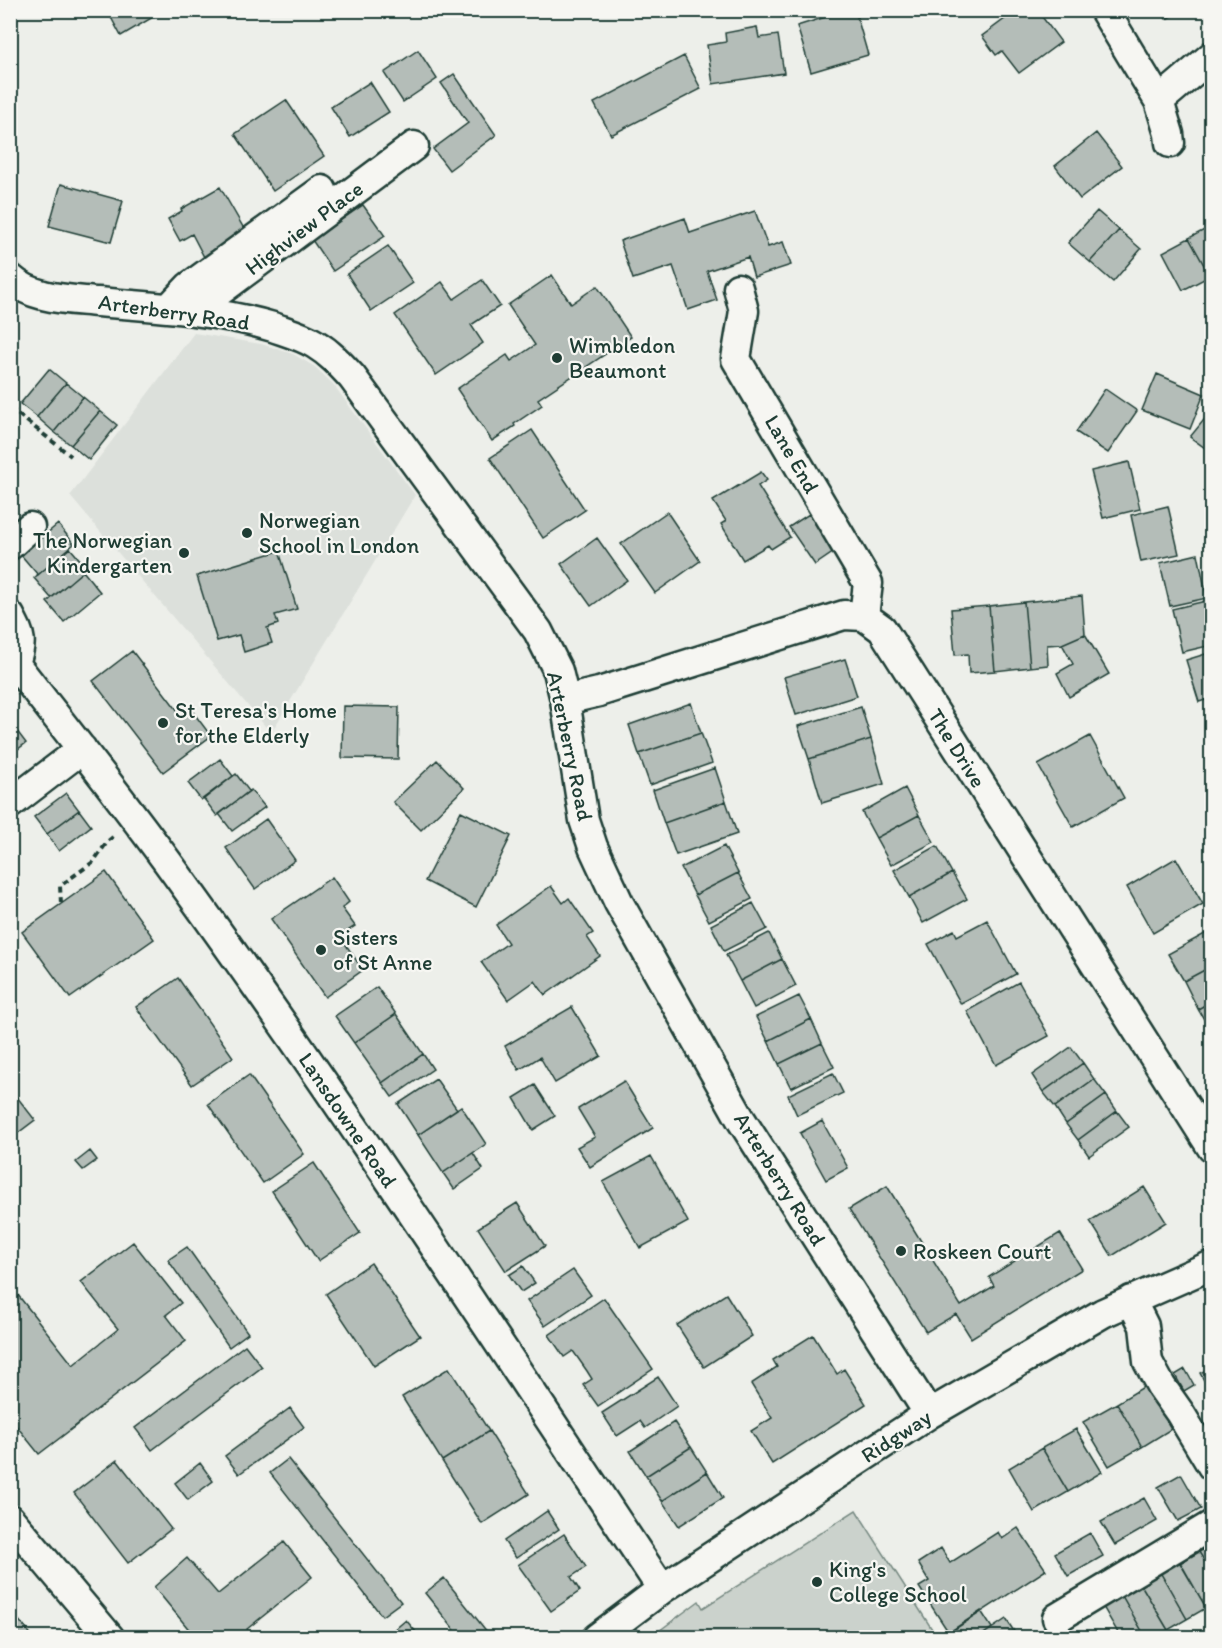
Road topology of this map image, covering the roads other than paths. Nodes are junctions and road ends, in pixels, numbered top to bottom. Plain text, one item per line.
1 (1104, 10) edge
2 (1212, 56) edge
3 (1159, 100) junction
4 (1170, 143) dead end
5 (414, 146) dead end
6 (322, 190) dead end
7 (10, 278) edge
8 (738, 288) dead end
9 (181, 309) junction
10 (10, 616) edge
11 (864, 616) junction
12 (13, 663) edge
13 (565, 700) junction
14 (82, 749) junction
15 (10, 804) edge
16 (1212, 1148) edge
17 (1212, 1265) edge
18 (1131, 1300) junction
19 (929, 1414) junction
20 (1212, 1466) edge
21 (10, 1519) edge
22 (1212, 1525) edge
23 (662, 1589) junction
24 (1057, 1618) dead end
25 (110, 1638) edge
26 (597, 1638) edge

1 - 3 street
2 - 3 street
3 - 4 street
5 - 9 street, Highview Place
6 - 9 street
7 - 9 street, Arterberry Road
8 - 11 street, Lane End
9 - 13 street, Arterberry Road
10 - 12 street
11 - 13 street
11 - 16 street, The Drive
12 - 14 street, Lansdowne Road
13 - 19 street, Arterberry Road
14 - 15 street
14 - 23 street, Lansdowne Road
17 - 18 street, Ridgway
18 - 19 street, Ridgway
18 - 20 street
19 - 23 street, Ridgway
21 - 25 street
22 - 24 street
23 - 26 street, Ridgway

